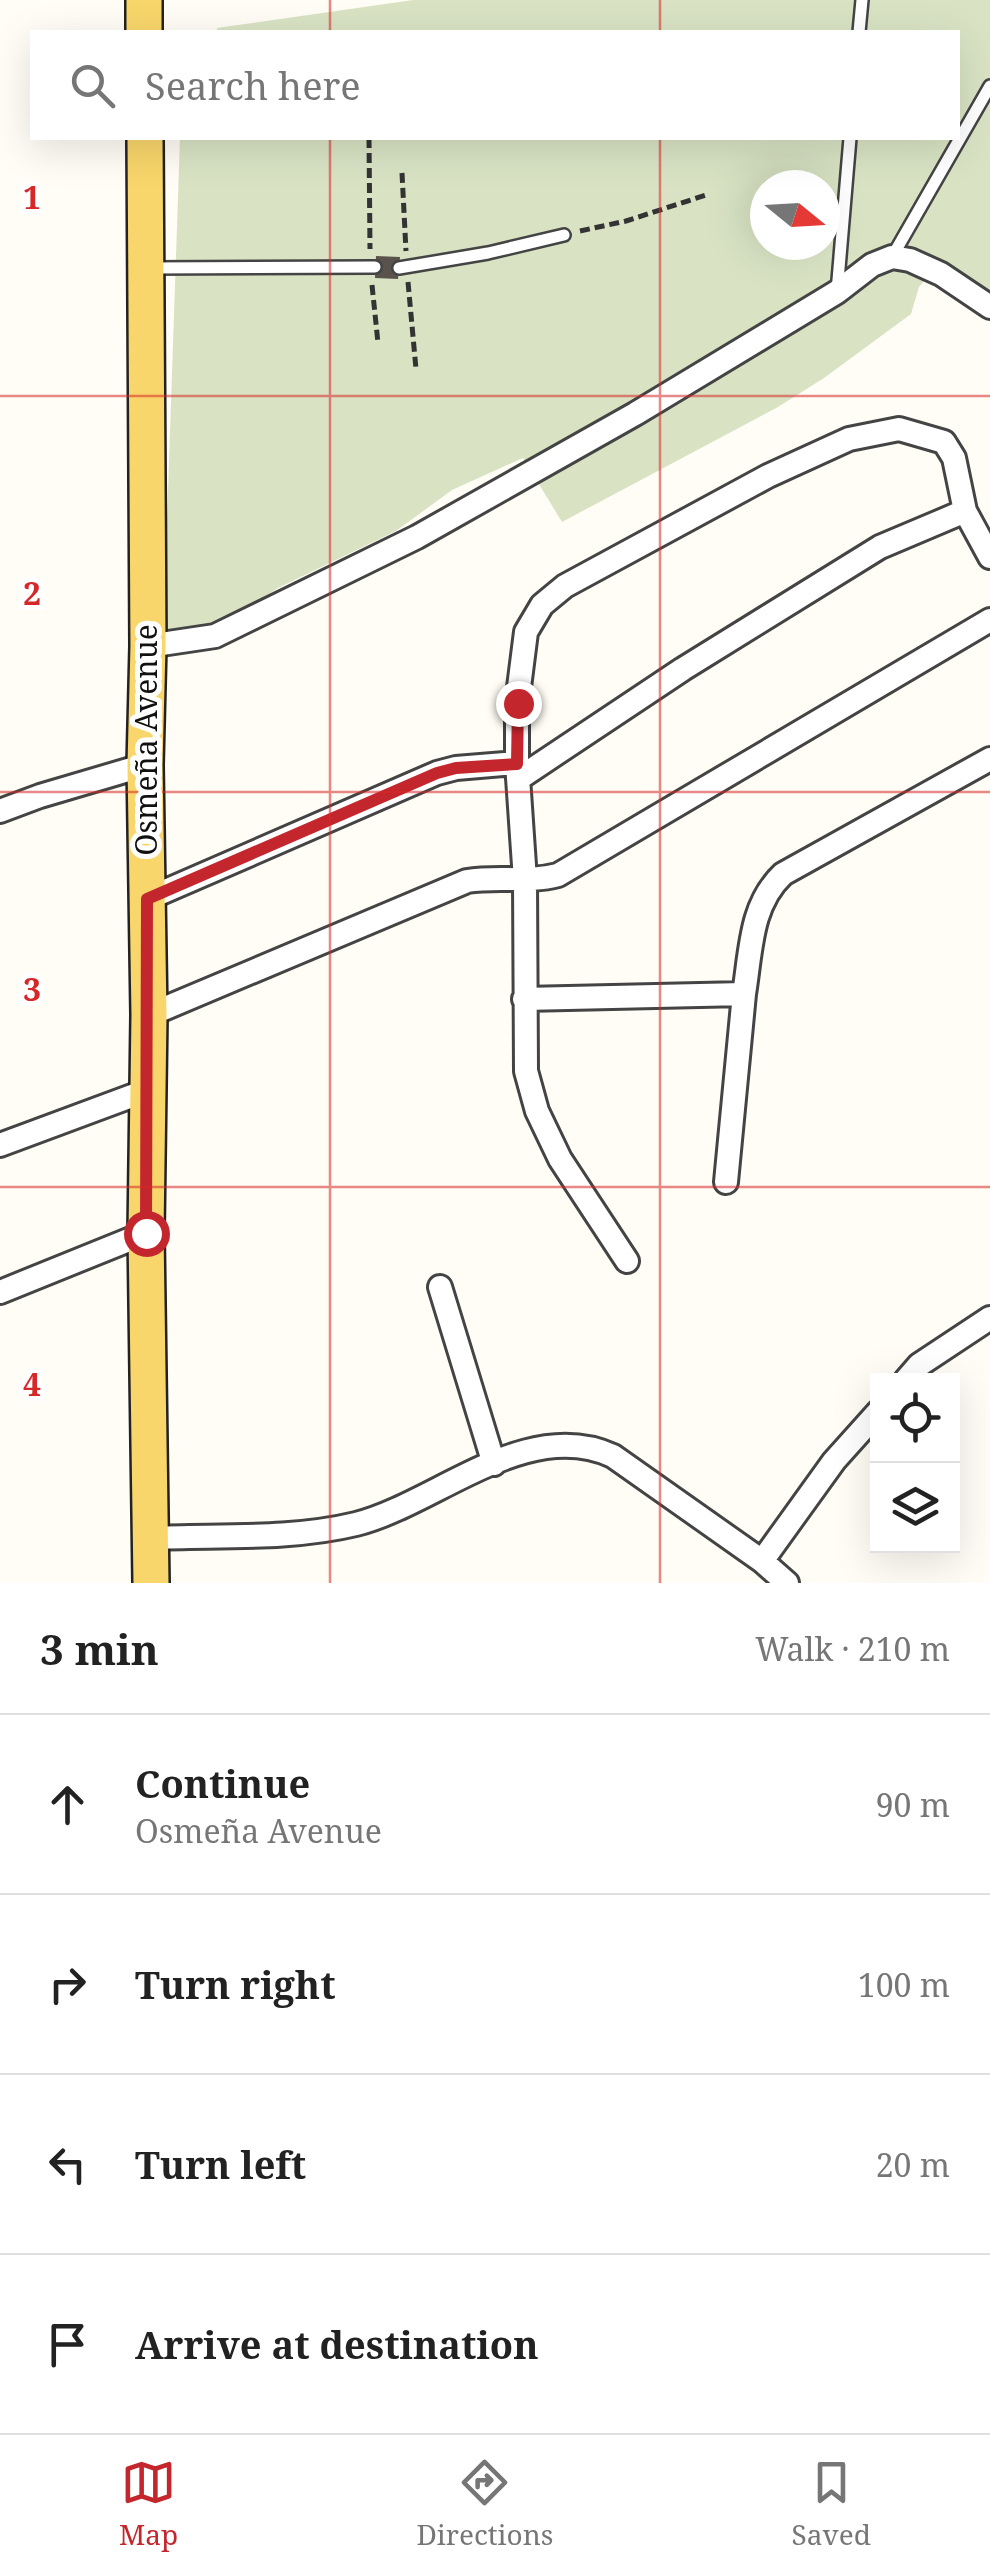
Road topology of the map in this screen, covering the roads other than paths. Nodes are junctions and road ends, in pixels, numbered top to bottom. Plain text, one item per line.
1 (144, 0) edge
2 (862, 0) edge
3 (144, 30) edge
4 (859, 30) edge
5 (990, 86) edge
6 (960, 138) edge
7 (145, 140) edge
8 (850, 140) edge
9 (959, 140) edge
10 (564, 234) road end
11 (892, 257) junction
12 (403, 267) road end
13 (146, 268) junction
14 (373, 268) road end
15 (837, 292) junction
16 (990, 306) edge
17 (965, 511) junction
18 (990, 557) edge
19 (990, 620) edge
20 (148, 646) junction
21 (990, 759) edge
22 (145, 766) junction
23 (518, 771) junction
24 (0, 811) edge
25 (525, 880) junction
26 (147, 899) junction
27 (744, 994) junction
28 (524, 1000) junction
29 (149, 1015) junction
30 (148, 1090) junction
31 (0, 1145) edge
32 (726, 1182) dead end
33 (146, 1233) junction
34 (627, 1261) dead end
35 (440, 1287) dead end
36 (0, 1292) edge
37 (990, 1318) edge
38 (913, 1373) edge
39 (870, 1421) edge
40 (494, 1464) junction
41 (151, 1538) junction
42 (762, 1561) junction
43 (151, 1583) edge
44 (786, 1583) edge

1 - 3 main road
2 - 4 lane
5 - 6 lane
7 - 13 main road, Osmeña Avenue
8 - 15 lane
9 - 11 lane
10 - 12 lane
11 - 15 street
11 - 16 street
13 - 14 lane
13 - 20 main road, Osmeña Avenue
15 - 20 street
17 - 18 street
17 - 23 street
17 - 23 street
19 - 25 street
20 - 22 main road, Osmeña Avenue
21 - 27 street
22 - 24 street
22 - 26 main road, Osmeña Avenue
23 - 25 street
23 - 26 street
25 - 28 street
25 - 29 street
26 - 29 main road, Osmeña Avenue
27 - 28 street
27 - 32 street
28 - 34 street
29 - 30 main road, Osmeña Avenue
30 - 31 street
30 - 33 main road, Osmeña Avenue
33 - 36 street
33 - 41 main road, Osmeña Avenue
35 - 40 street
37 - 38 street
39 - 42 street
40 - 41 street
40 - 42 street
41 - 43 main road, Osmeña Avenue
42 - 44 street

